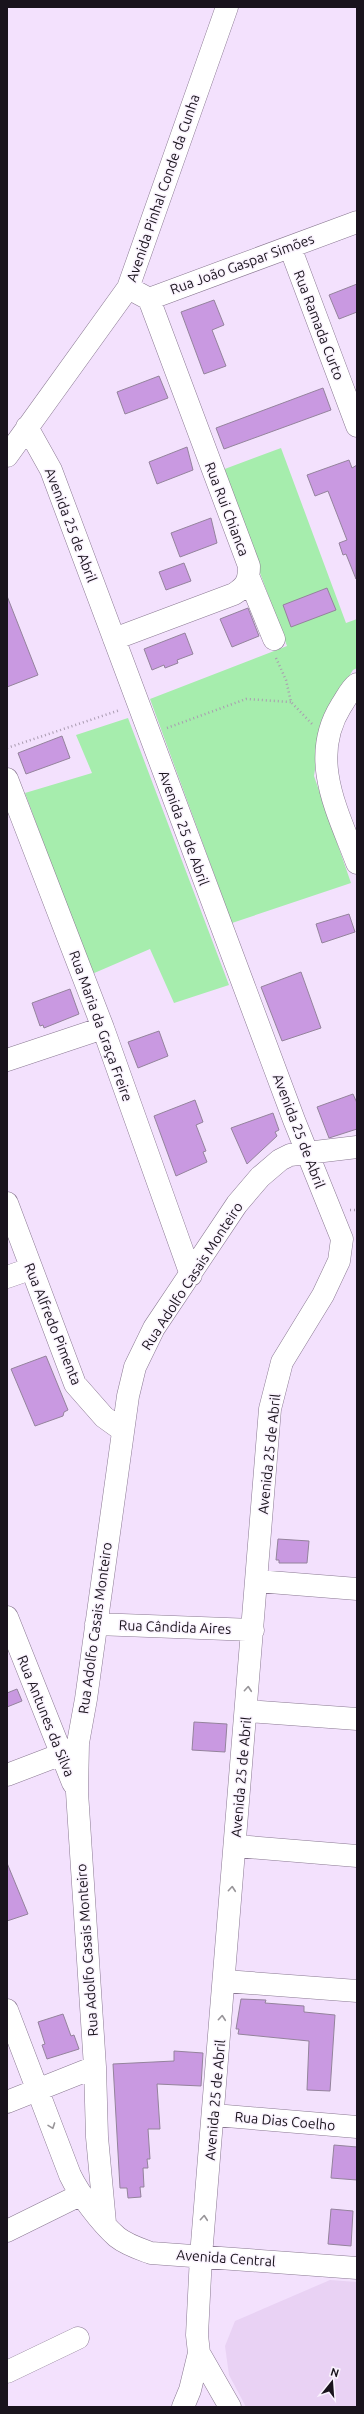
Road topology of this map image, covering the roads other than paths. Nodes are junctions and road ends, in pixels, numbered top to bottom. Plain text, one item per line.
1 (227, 7) edge
2 (357, 222) edge
3 (290, 247) junction
4 (128, 288) junction
5 (149, 298) junction
6 (357, 426) edge
7 (28, 427) junction
8 (7, 456) edge
9 (249, 578) junction
10 (114, 639) junction
11 (274, 639) road end
12 (357, 684) edge
13 (7, 779) edge
14 (357, 863) edge
15 (103, 1028) junction
16 (7, 1060) edge
17 (357, 1147) edge
18 (308, 1154) junction
19 (7, 1203) edge
20 (30, 1268) junction
21 (191, 1275) junction
22 (7, 1277) edge
23 (122, 1430) junction
24 (257, 1581) junction
25 (357, 1589) edge
26 (7, 1617) edge
27 (96, 1624) junction
28 (254, 1630) junction
29 (246, 1711) junction
30 (357, 1719) edge
31 (62, 1754) junction
32 (7, 1775) edge
33 (77, 1792) junction
34 (236, 1846) junction
35 (357, 1856) edge
36 (225, 1981) junction
37 (357, 1991) edge
38 (7, 2010) edge
39 (95, 2067) junction
40 (38, 2090) junction
41 (7, 2102) edge
42 (214, 2115) junction
43 (357, 2127) edge
44 (80, 2195) junction
45 (106, 2223) junction
46 (7, 2231) edge
47 (200, 2256) junction
48 (357, 2268) edge
49 (78, 2338) dead end
50 (199, 2353) junction
51 (7, 2372) edge
52 (183, 2407) edge
53 (230, 2407) edge

1 - 4 street, Avenida Pinhal Conde da Cunha
2 - 3 street, Rua João Gaspar Simões
3 - 5 street, Rua João Gaspar Simões
3 - 6 street, Rua Ramada Curto
4 - 5 street
4 - 7 street, Avenida Pinhal Conde da Cunha
5 - 9 street, Rua Rui Chianca
7 - 8 street, Avenida Pinhal Conde da Cunha
7 - 10 street, Avenida 25 de Abril
9 - 10 street
9 - 11 street, Rua Rui Chianca
10 - 18 street, Avenida 25 de Abril
12 - 14 street
13 - 15 street, Rua Maria da Graça Freire
15 - 16 street
15 - 21 street, Rua Maria da Graça Freire
17 - 18 street, Rua Adolfo Casais Monteiro
18 - 21 street, Rua Adolfo Casais Monteiro
18 - 24 street, Avenida 25 de Abril
19 - 20 street, Rua Alfredo Pimenta
20 - 22 street
20 - 23 street, Rua Alfredo Pimenta
21 - 23 street, Rua Adolfo Casais Monteiro
23 - 27 street, Rua Adolfo Casais Monteiro
24 - 25 street
24 - 28 street, Avenida 25 de Abril
26 - 31 street, Rua Antunes da Silva
27 - 28 street, Rua Cândida Aires
27 - 33 street, Rua Adolfo Casais Monteiro
29 -> 28 street, Avenida 25 de Abril
29 - 30 street
29 - 34 street, Avenida 25 de Abril
31 - 32 street
31 - 33 street, Rua Antunes da Silva
33 - 39 street, Rua Adolfo Casais Monteiro
34 - 35 street
36 -> 34 street, Avenida 25 de Abril
36 - 37 street
42 -> 36 street, Avenida 25 de Abril
38 - 40 street
39 - 40 street
39 - 45 street, Rua Adolfo Casais Monteiro
40 - 41 street
40 -> 44 street, Avenida Central
42 - 43 street, Rua Dias Coelho
47 -> 42 street, Avenida 25 de Abril
44 - 45 street, Avenida Central
44 - 46 street
45 - 47 street, Avenida Central
47 - 48 street, Avenida Central
47 - 50 street, Avenida 25 de Abril
49 - 51 street
50 - 52 street, Avenida 25 de Abril
50 - 53 street

